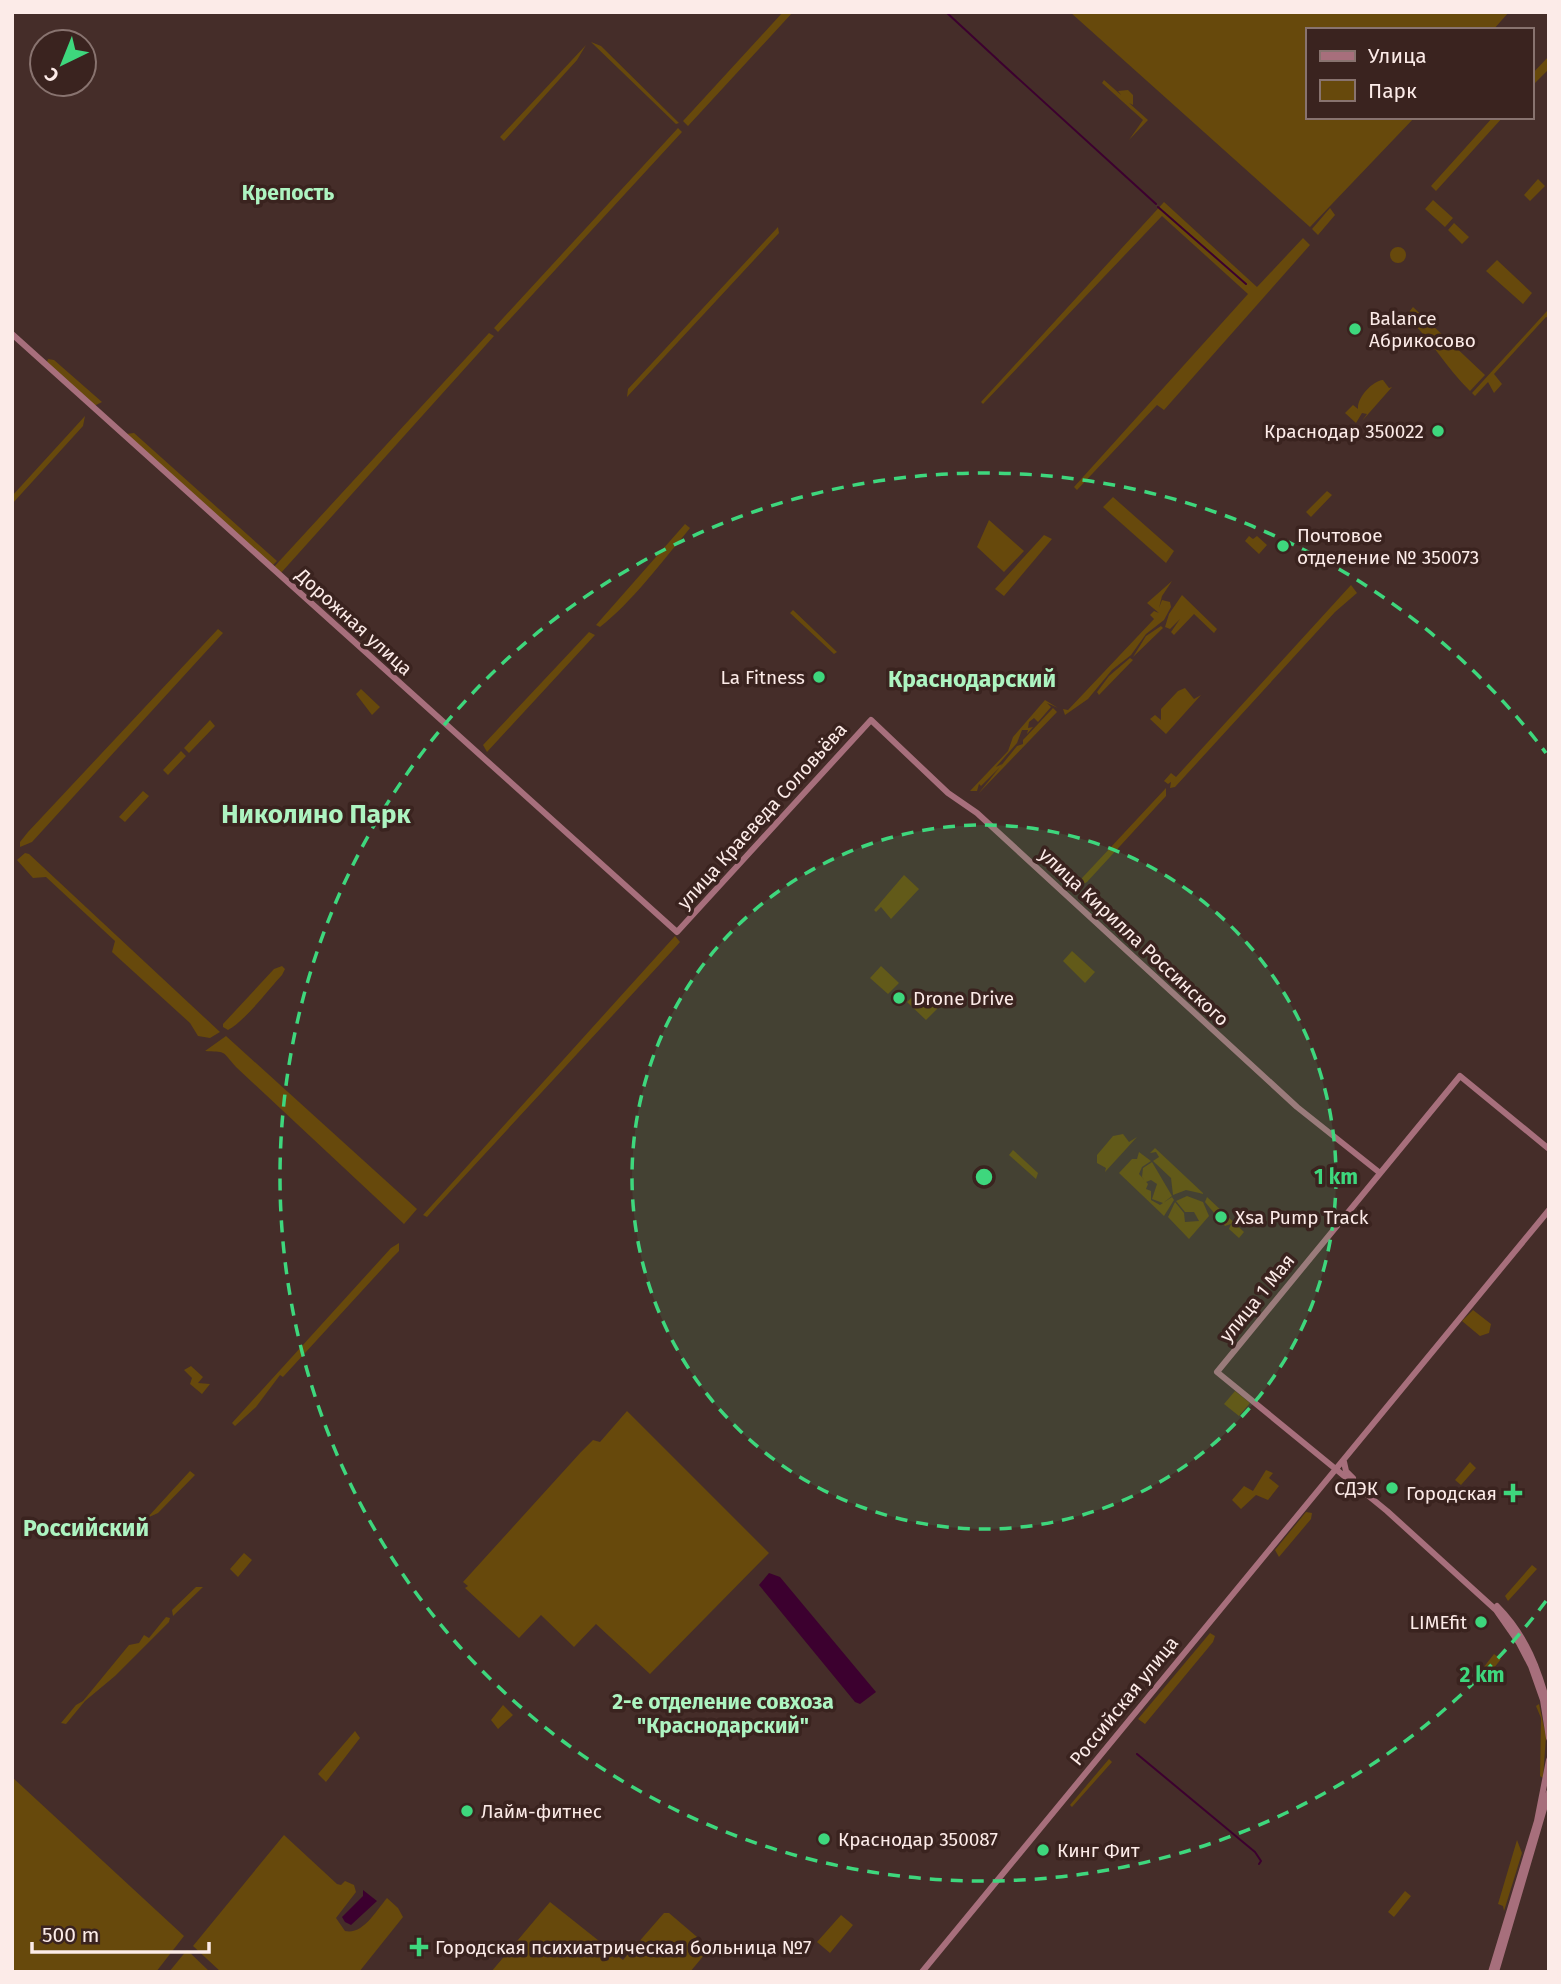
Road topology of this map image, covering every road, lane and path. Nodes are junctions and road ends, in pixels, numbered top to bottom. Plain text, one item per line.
1 (12, 334) edge
2 (871, 720) joint
3 (677, 932) joint
4 (1549, 1149) edge
5 (1380, 1173) junction
6 (1549, 1210) edge
7 (1549, 1215) edge
8 (1342, 1471) junction
9 (1389, 1511) junction
10 (1547, 1703) edge
11 (1549, 1738) edge
12 (1549, 1760) edge
13 (1549, 1793) edge
14 (924, 1972) edge
15 (1493, 1972) edge

1 - 3 main road, Дорожная улица
2 - 3 main road, улица Краеведа Соловьёва
2 - 5 main road, улица Кирилла Россинского
4 - 5 main road, улица 1 Мая
5 - 8 main road, улица 1 Мая
6 - 8 main road, Российская улица
7 - 8 main road, Российская улица
8 - 9 main road
8 - 9 main road
8 - 14 main road, Российская улица
9 - 10 main road
9 - 11 main road
12 - 15 main road
13 - 15 main road

